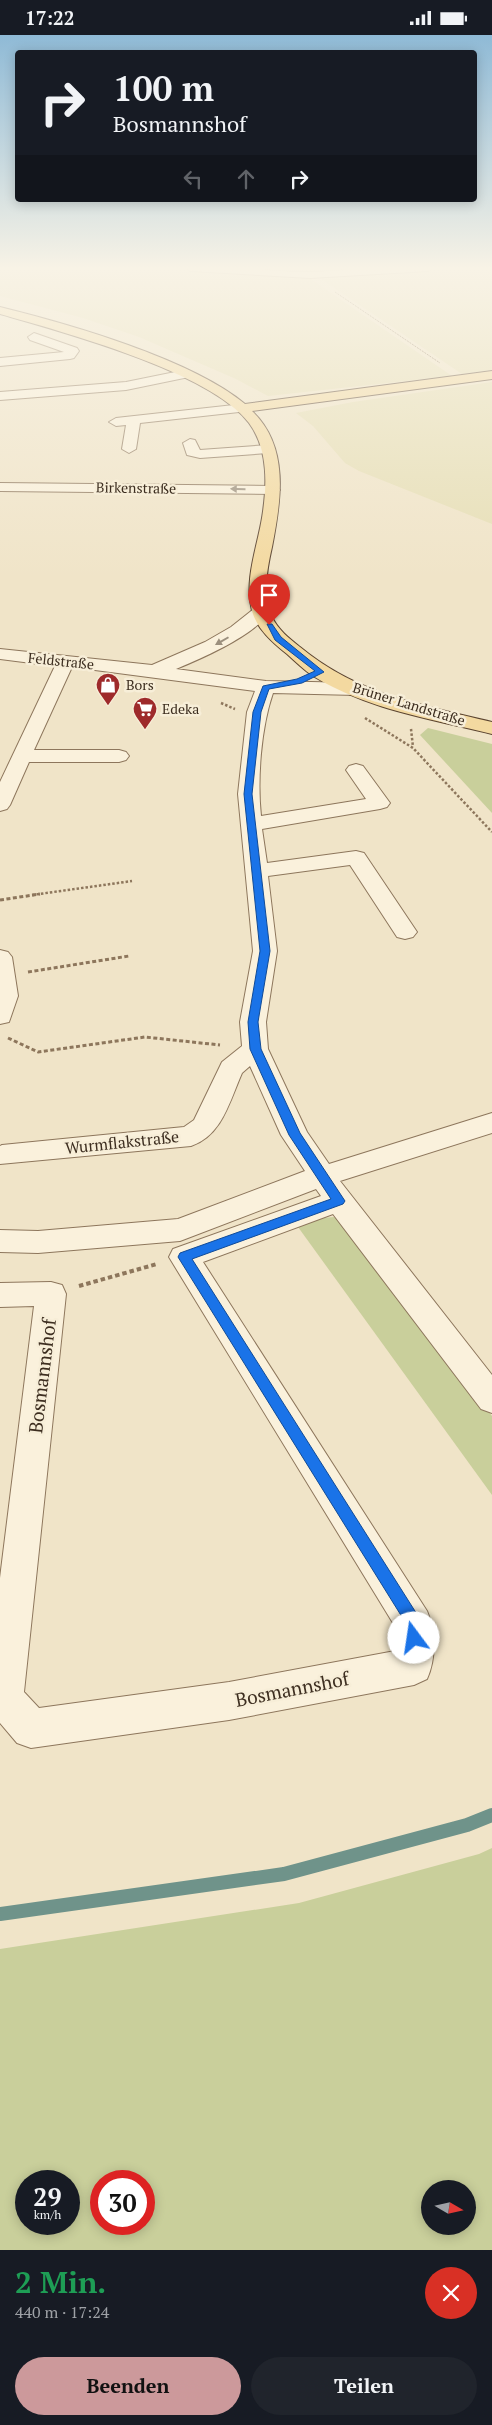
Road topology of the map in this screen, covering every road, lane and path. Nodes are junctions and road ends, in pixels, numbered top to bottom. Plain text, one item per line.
1 (173, 371) edge
2 (452, 371) edge
3 (179, 375) junction
4 (492, 375) edge
5 (463, 379) junction
6 (0, 396) edge
7 (243, 408) junction
8 (134, 420) junction
9 (116, 421) dead end
10 (190, 443) dead end
11 (129, 449) dead end
12 (268, 449) junction
13 (0, 487) edge
14 (273, 490) junction
15 (261, 612) junction
16 (0, 654) edge
17 (66, 661) junction
18 (152, 671) junction
19 (320, 672) junction
20 (266, 687) junction
21 (356, 689) junction
22 (363, 717) dead end
23 (492, 728) edge
24 (22, 756) junction
25 (119, 756) dead end
26 (356, 770) dead end
27 (0, 805) edge
28 (251, 824) junction
29 (492, 832) edge
30 (258, 871) junction
31 (132, 881) dead end
32 (0, 900) edge
33 (405, 932) dead end
34 (129, 956) dead end
35 (2, 966) edge
36 (0, 1016) edge
37 (0, 1035) edge
38 (255, 1049) junction
39 (492, 1123) edge
40 (2, 1155) dead end
41 (330, 1189) junction
42 (0, 1241) edge
43 (184, 1257) junction
44 (51, 1294) junction
45 (0, 1295) edge
46 (492, 1399) edge

1 - 3 main road, Brüner Landstraße
2 - 5 path
3 - 6 street
3 - 7 main road, Brüner Landstraße
4 - 5 main road
5 - 7 main road
7 - 8 street
7 - 12 main road, Brüner Landstraße
8 - 9 street
8 - 11 street
10 - 12 street
12 - 14 main road, Brüner Landstraße
14 -> 13 street, Birkenstraße
14 - 15 main road, Brüner Landstraße
15 -> 18 street, Feldstraße
15 - 19 main road, Brüner Landstraße
16 - 17 street, Feldstraße
17 - 18 street, Feldstraße
17 - 24 street
18 - 20 street, Feldstraße
19 - 20 street, Feldstraße
19 - 21 main road, Brüner Landstraße
20 - 21 street, Feldstraße
20 - 28 street
21 - 23 main road, Brüner Landstraße
22 - 29 path
24 - 25 street
24 - 27 street
26 - 28 street
28 - 30 street
30 - 33 street
30 - 38 street
31 - 32 path
34 - 35 path
35 - 36 street
37 - 38 path
38 - 40 street, Wurmflakstraße
38 - 41 street
39 - 41 street
41 - 42 street
41 - 43 street
41 - 46 street
43 - 44 path
43 - 44 street, Bosmannshof
44 - 45 street, Bosmannshof

